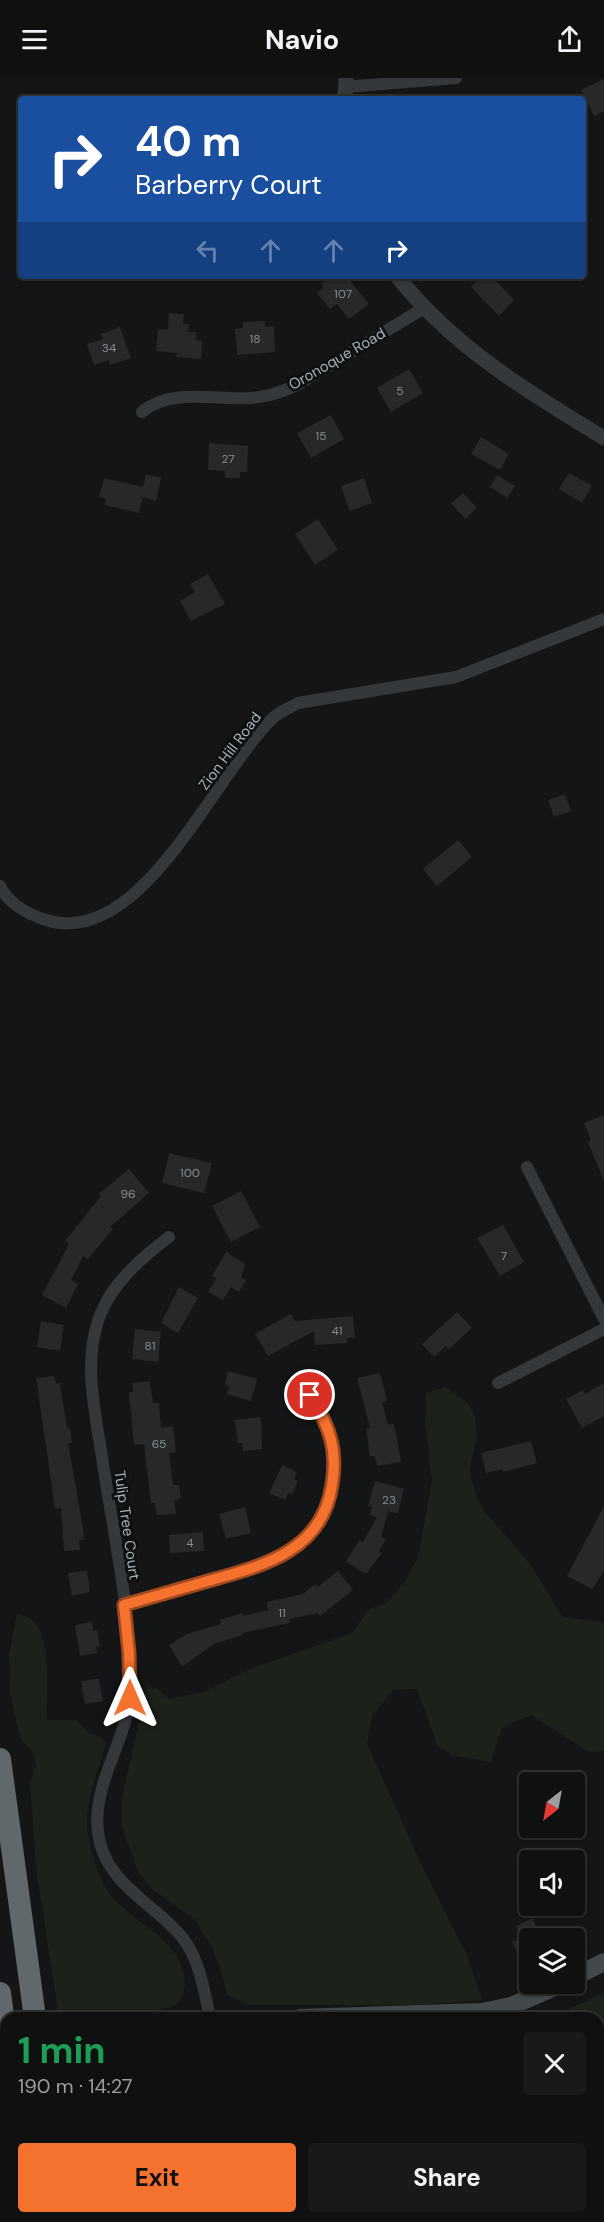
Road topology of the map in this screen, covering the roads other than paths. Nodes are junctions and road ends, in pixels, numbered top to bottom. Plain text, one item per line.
1 (456, 78) edge
2 (345, 88) edge
3 (400, 279) edge
4 (424, 308) junction
5 (142, 412) dead end
6 (604, 438) edge
7 (604, 619) edge
8 (0, 886) edge
9 (526, 1167) dead end
10 (169, 1237) dead end
11 (604, 1319) edge
12 (604, 1329) edge
13 (498, 1383) dead end
14 (310, 1395) dead end
15 (124, 1605) junction
16 (0, 1759) edge
17 (604, 1962) edge
18 (585, 1972) edge
19 (0, 1993) edge
20 (539, 1994) edge
21 (3, 2012) edge
22 (34, 2012) edge
23 (209, 2012) edge
24 (482, 2012) edge

1 - 2 street
3 - 4 street
4 - 5 street, Oronoque Road
4 - 6 street
7 - 8 street, Zion Hill Road
9 - 11 street
10 - 15 street, Tulip Tree Court
12 - 13 street
14 - 15 street
15 - 23 street, Tulip Tree Court
16 - 22 highway
17 - 18 main road
19 - 21 highway
20 - 24 main road

